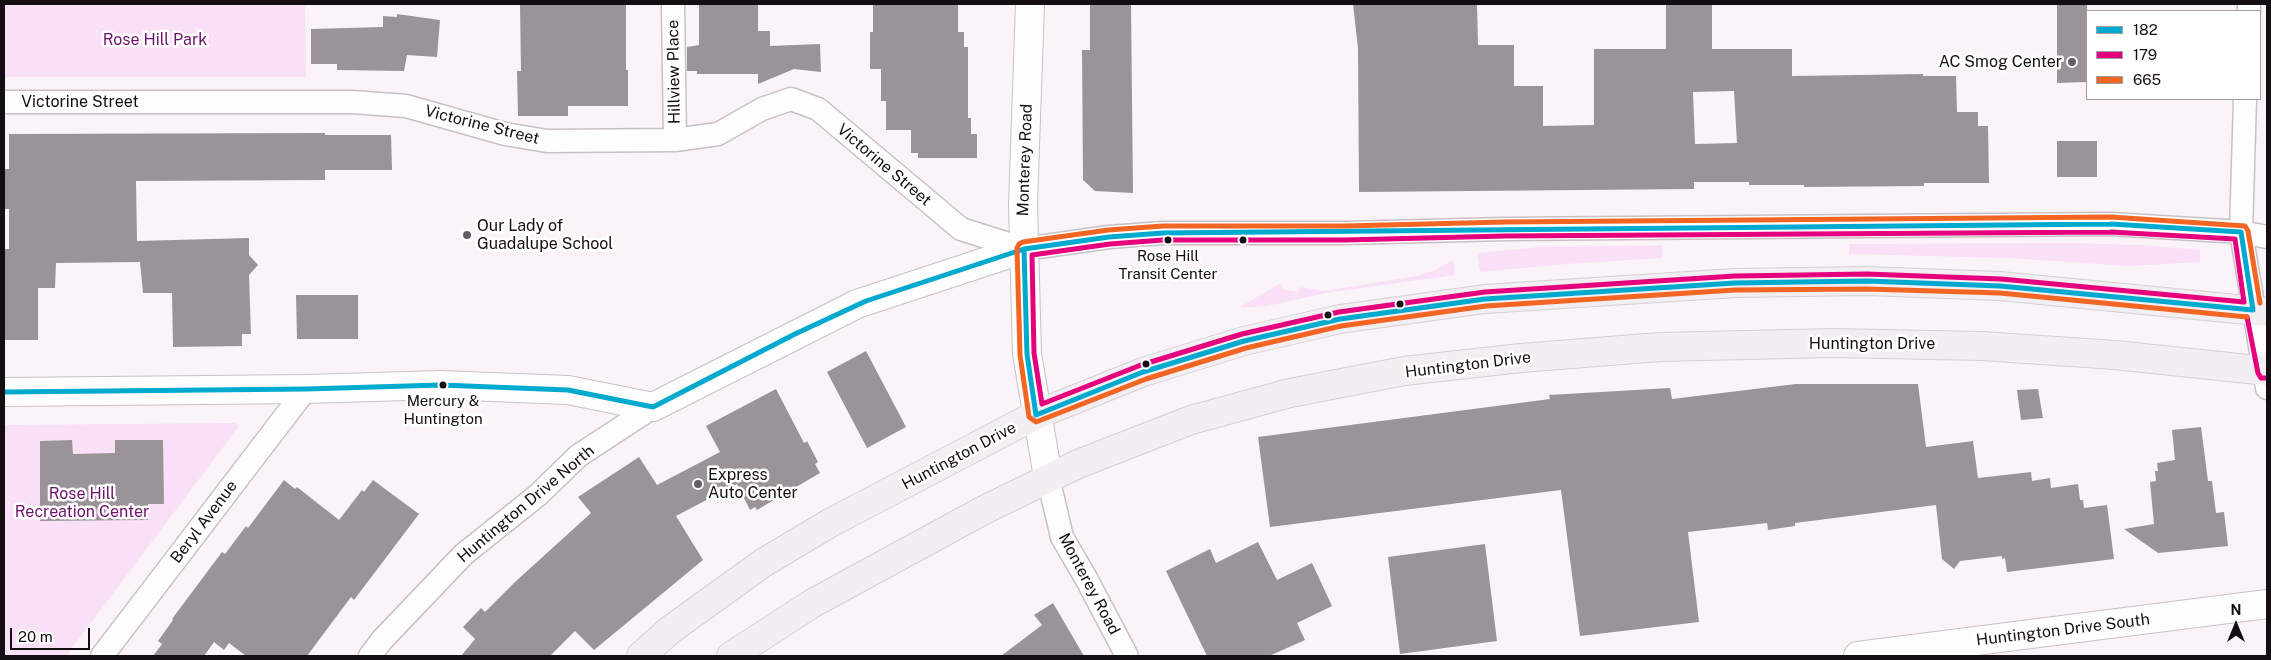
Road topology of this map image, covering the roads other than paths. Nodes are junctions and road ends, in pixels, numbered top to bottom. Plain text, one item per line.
1 (673, 4) edge
2 (1030, 4) edge
3 (2245, 100) edge
4 (4, 102) edge
5 (675, 140) junction
6 (2241, 232) junction
7 (2267, 237) edge
8 (1024, 249) junction
9 (2260, 311) edge
10 (2266, 377) edge
11 (306, 389) junction
12 (4, 392) edge
13 (652, 407) junction
14 (1036, 415) junction
15 (1048, 477) junction
16 (2267, 604) edge
17 (102, 656) edge
18 (370, 656) edge
19 (641, 656) edge
20 (731, 656) edge
21 (1127, 656) edge
22 (1858, 656) edge

1 - 5 street, Hillview Place
2 - 8 street, Monterey Road
3 - 6 street
4 - 5 street, Victorine Street
5 - 8 street, Victorine Street
6 - 7 street, Huntington Drive North
6 - 8 street, Huntington Drive North
6 - 9 street
8 - 13 street, Huntington Drive North
8 - 14 street, Monterey Road
9 - 10 street
9 - 14 main road, Huntington Drive
10 - 15 main road, Huntington Drive
11 - 12 street
11 - 13 street
11 - 17 street, Beryl Avenue
13 - 18 street, Huntington Drive North
14 - 15 street, Monterey Road
14 - 19 main road, Huntington Drive
15 - 20 main road, Huntington Drive
15 - 21 street, Monterey Road
16 - 22 street, Huntington Drive South

